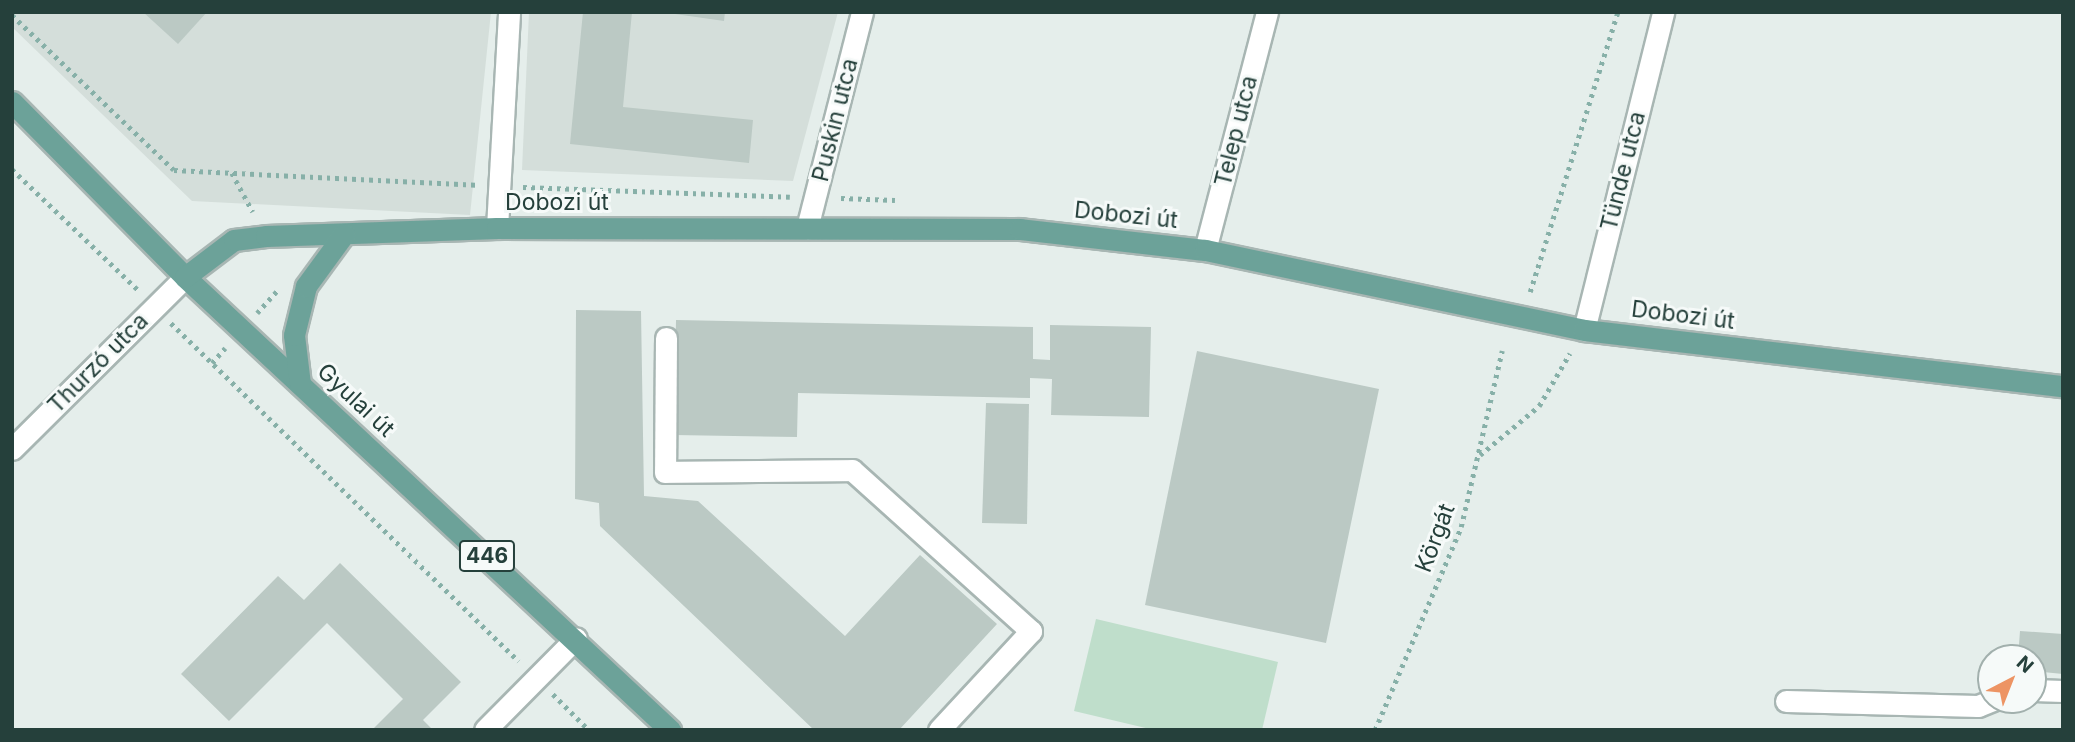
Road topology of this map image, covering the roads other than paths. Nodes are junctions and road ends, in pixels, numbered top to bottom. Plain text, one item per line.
1 (509, 12) edge
2 (862, 12) edge
3 (1267, 12) edge
4 (1663, 12) edge
5 (12, 102) edge
6 (497, 228) junction
7 (807, 228) junction
8 (344, 234) junction
9 (1205, 250) junction
10 (185, 277) junction
11 (1584, 330) junction
12 (666, 338) dead end
13 (300, 384) junction
14 (2063, 386) edge
15 (12, 449) edge
16 (576, 638) junction
17 (1786, 701) dead end
18 (1977, 706) edge
19 (485, 730) edge
20 (670, 730) edge
21 (939, 730) edge

1 - 6 street
2 - 7 street, Puskin utca
3 - 9 street, Telep utca
4 - 11 street, Tünde utca
5 - 10 main road, Gyulai út / 446
6 - 7 main road, Dobozi út
6 - 8 main road, Dobozi út
7 - 9 main road, Dobozi út
8 - 10 main road, Dobozi út
8 - 13 main road
9 - 11 main road, Dobozi út
10 - 13 main road, Gyulai út / 446
10 - 15 street, Thurzó utca
11 - 14 main road, Dobozi út
12 - 21 street
13 - 16 main road, Gyulai út / 446
16 - 19 street
16 - 20 main road, Gyulai út / 446
17 - 18 street

